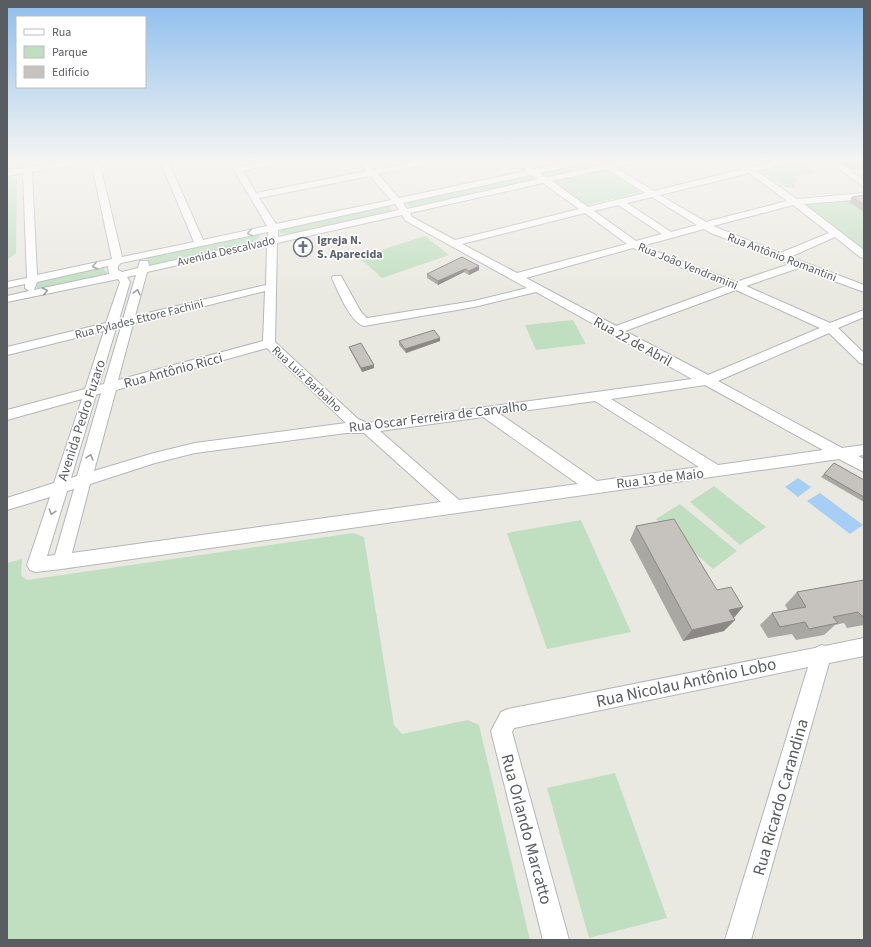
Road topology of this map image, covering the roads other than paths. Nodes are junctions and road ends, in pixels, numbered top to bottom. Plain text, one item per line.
1 (29, 205) edge
2 (105, 205) edge
3 (183, 205) edge
4 (259, 205) edge
5 (378, 205) edge
6 (400, 205) edge
7 (435, 205) edge
8 (578, 205) edge
9 (608, 205) edge
10 (625, 205) edge
11 (671, 205) edge
12 (780, 205) edge
13 (799, 205) edge
14 (586, 211) junction
15 (405, 212) junction
16 (703, 225) junction
17 (273, 228) junction
18 (836, 233) junction
19 (670, 235) junction
20 (272, 241) junction
21 (199, 243) junction
22 (454, 243) junction
23 (634, 244) junction
24 (864, 255) edge
25 (780, 256) junction
26 (136, 257) junction
27 (118, 261) junction
28 (799, 264) junction
29 (142, 270) junction
30 (121, 275) junction
31 (516, 277) junction
32 (338, 278) dead end
33 (32, 279) junction
34 (7, 285) edge
35 (736, 286) junction
36 (270, 287) junction
37 (536, 288) junction
38 (864, 289) edge
39 (28, 294) junction
40 (7, 299) edge
41 (864, 313) edge
42 (130, 321) junction
43 (112, 325) junction
44 (830, 328) junction
45 (615, 331) junction
46 (269, 343) junction
47 (7, 351) edge
48 (864, 360) edge
49 (706, 381) junction
50 (110, 387) junction
51 (89, 393) junction
52 (597, 396) junction
53 (485, 411) junction
54 (7, 416) edge
55 (367, 428) junction
56 (864, 450) edge
57 (841, 453) junction
58 (864, 466) edge
59 (717, 471) junction
60 (84, 480) junction
61 (594, 487) junction
62 (60, 488) junction
63 (7, 504) edge
64 (456, 506) junction
65 (60, 562) junction
66 (36, 565) joint
67 (864, 647) edge
68 (822, 654) junction
69 (508, 719) joint
70 (556, 940) edge
71 (738, 940) edge

1 - 33 street
2 - 27 street
3 - 21 street
4 - 17 street
5 - 17 street, Avenida Descalvado
6 - 15 street, Rua 22 de Abril
7 - 15 street, Avenida Descalvado
8 - 14 street, Rua João Vendramini
9 - 14 street
10 - 19 street
11 - 16 street, Rua Antônio Romantini
12 - 16 street
13 - 18 street
14 - 22 street
14 - 23 street, Rua João Vendramini
15 - 20 street, Avenida Descalvado
15 - 22 street, Rua 22 de Abril
16 - 19 street
16 - 25 street, Rua Antônio Romantini
17 - 20 street, Rua Luiz Barbalho
17 -> 21 street, Avenida Descalvado
18 - 24 street
18 - 25 street
19 - 23 street
20 - 29 street, Avenida Descalvado
20 - 36 street, Rua Luiz Barbalho
21 - 26 street, Avenida Descalvado
22 - 31 street, Rua 22 de Abril
23 - 31 street
23 - 35 street, Rua João Vendramini
25 - 28 street, Rua Antônio Romantini
26 - 27 street, Avenida Descalvado
26 - 29 street
27 - 30 street, Avenida Pedro Fuzaro
27 -> 33 street, Avenida Descalvado
28 - 35 street
28 - 38 street, Rua Antônio Romantini
29 - 30 street, Avenida Descalvado
42 -> 29 street, Avenida Pedro Fuzaro
39 -> 30 street, Avenida Descalvado
30 - 43 street, Avenida Pedro Fuzaro
31 - 37 street, Rua 22 de Abril
32 - 37 street
33 - 34 street, Avenida Descalvado
33 - 39 street
35 - 44 street, Rua João Vendramini
35 - 45 street
36 - 42 street, Rua Pylades Ettore Fachini
36 - 46 street, Rua Luiz Barbalho
37 - 45 street, Rua 22 de Abril
39 - 40 street, Avenida Descalvado
41 - 44 street, Rua Oscar Ferreira de Carvalho
42 - 43 street, Rua Pylades Ettore Fachini
42 - 50 street, Avenida Pedro Fuzaro
43 - 47 street, Rua Pylades Ettore Fachini
43 - 51 street, Avenida Pedro Fuzaro
44 - 48 street, Rua João Vendramini
44 - 49 street, Rua Oscar Ferreira de Carvalho
45 - 49 street, Rua 22 de Abril
46 - 50 street, Rua Antônio Ricci
46 - 55 street, Rua Luiz Barbalho
49 - 52 street, Rua Oscar Ferreira de Carvalho
49 - 57 street, Rua 22 de Abril
50 - 51 street, Rua Antônio Ricci
60 -> 50 street, Avenida Pedro Fuzaro
51 - 54 street, Rua Antônio Ricci
51 - 62 street, Avenida Pedro Fuzaro
52 - 53 street, Rua Oscar Ferreira de Carvalho
52 - 59 street
53 - 55 street, Rua Oscar Ferreira de Carvalho
53 - 61 street
55 - 60 street, Rua Oscar Ferreira de Carvalho
55 - 64 street, Rua Luiz Barbalho
56 - 57 street, Rua 13 de Maio
57 - 58 street, Rua 22 de Abril
57 - 59 street, Rua 13 de Maio
59 - 61 street, Rua 13 de Maio
60 - 62 street, Rua Oscar Ferreira de Carvalho
60 - 65 street, Avenida Pedro Fuzaro
61 - 64 street, Rua 13 de Maio
62 - 63 street, Rua Oscar Ferreira de Carvalho
62 -> 66 street, Avenida Pedro Fuzaro
64 - 65 street, Rua 13 de Maio
65 - 66 street, Rua 13 de Maio
67 - 68 street, Rua Nicolau Antônio Lobo
68 - 69 street, Rua Nicolau Antônio Lobo
68 - 71 street, Rua Ricardo Carandina
69 - 70 street, Rua Orlando Marcatto

